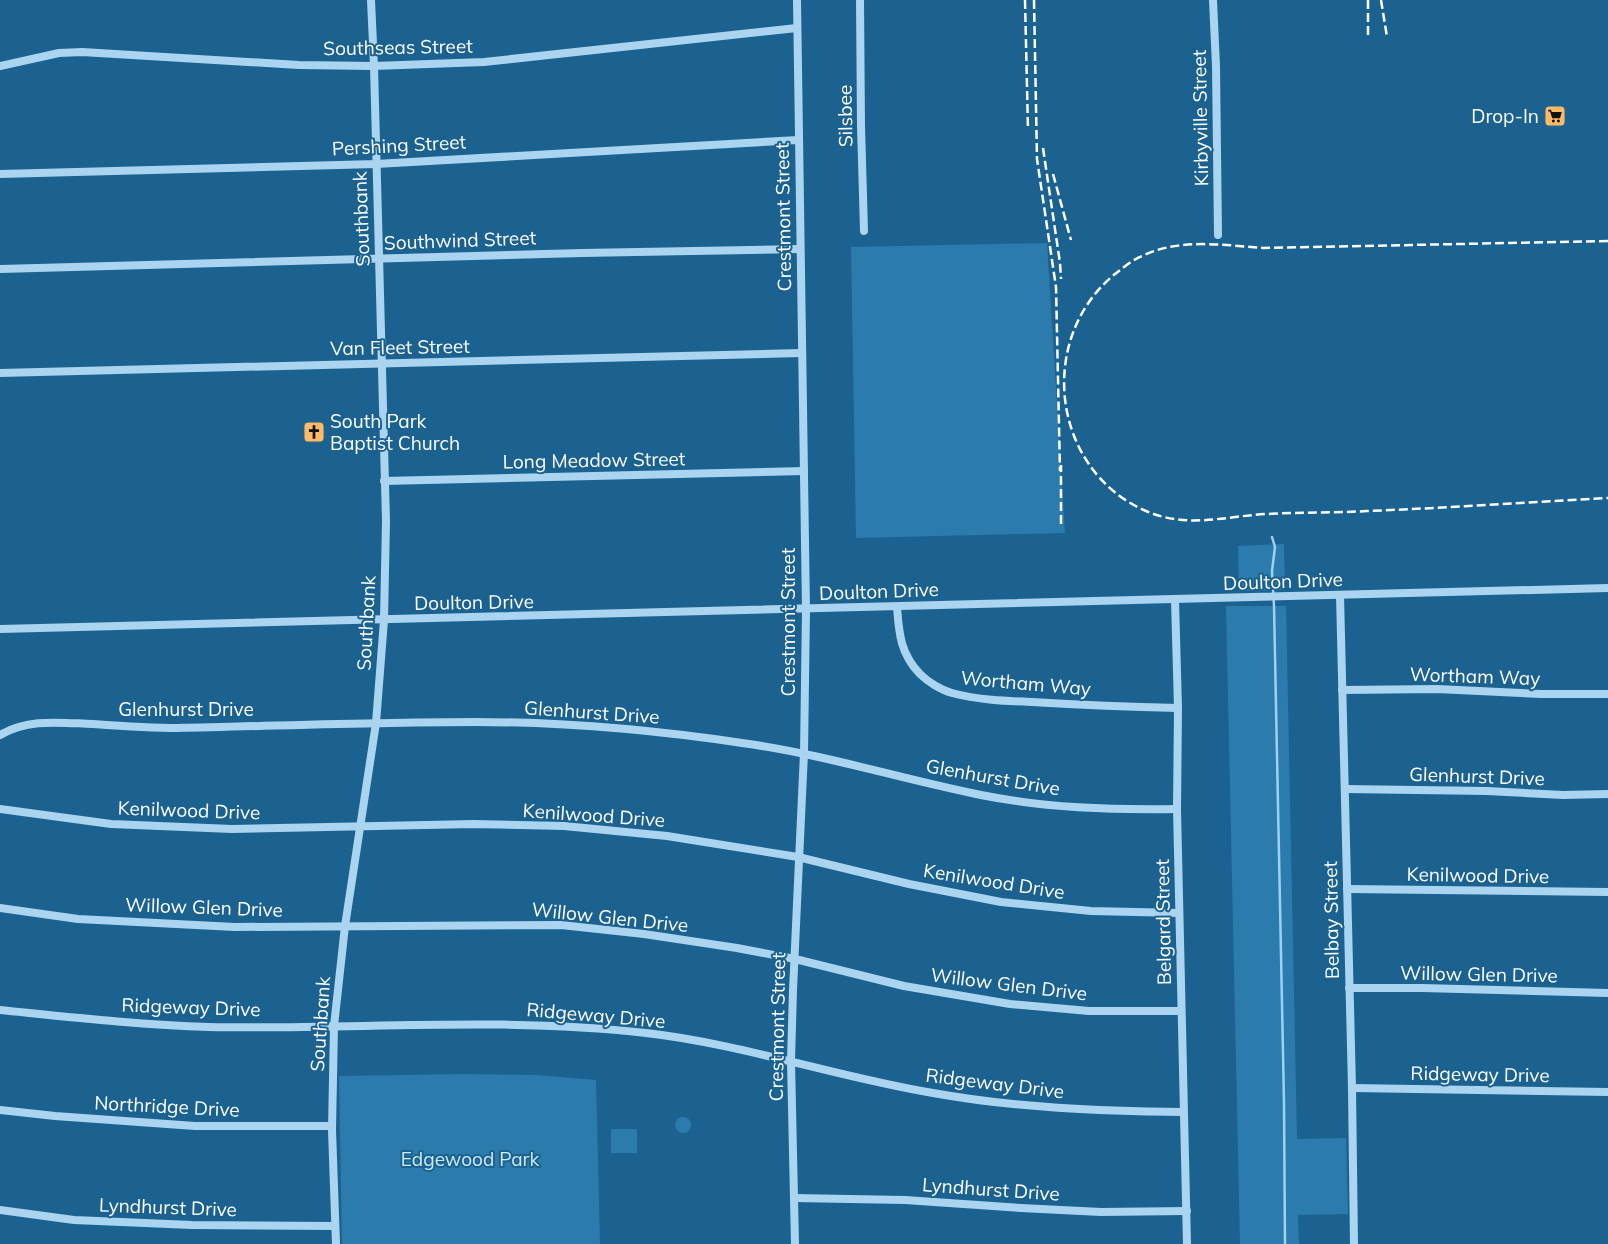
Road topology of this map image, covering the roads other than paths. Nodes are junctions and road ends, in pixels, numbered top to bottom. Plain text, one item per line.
1 (371, 0) edge
2 (797, 0) edge
3 (860, 0) edge
4 (1213, 0) edge
5 (797, 28) junction
6 (0, 66) edge
7 (374, 66) junction
8 (798, 140) junction
9 (376, 164) junction
10 (0, 174) edge
11 (864, 231) dead end
12 (1218, 235) dead end
13 (800, 250) junction
14 (379, 259) junction
15 (0, 269) edge
16 (802, 353) junction
17 (381, 364) junction
18 (0, 373) edge
19 (804, 471) junction
20 (384, 481) junction
21 (1608, 588) edge
22 (1340, 596) junction
23 (1175, 600) junction
24 (897, 607) junction
25 (806, 610) junction
26 (384, 620) junction
27 (0, 629) edge
28 (1342, 690) junction
29 (1608, 694) edge
30 (1178, 708) junction
31 (376, 723) junction
32 (0, 735) edge
33 (804, 753) junction
34 (1345, 789) junction
35 (1608, 794) edge
36 (0, 809) edge
37 (1177, 809) junction
38 (360, 827) junction
39 (798, 857) junction
40 (1347, 889) junction
41 (1608, 892) edge
42 (0, 908) edge
43 (1179, 913) junction
44 (345, 926) junction
45 (795, 959) junction
46 (1349, 988) junction
47 (1608, 993) edge
48 (0, 1010) edge
49 (1181, 1011) junction
50 (334, 1026) junction
51 (791, 1061) junction
52 (1352, 1088) junction
53 (1608, 1092) edge
54 (0, 1110) edge
55 (1183, 1112) junction
56 (332, 1126) junction
57 (794, 1198) junction
58 (0, 1210) edge
59 (1187, 1211) junction
60 (335, 1226) junction
61 (336, 1244) edge
62 (795, 1244) edge
63 (1187, 1244) edge
64 (1354, 1244) edge

1 - 7 street, Southbank
2 - 5 street, Crestmont Street
3 - 11 street, Silsbee
4 - 12 street, Kirbyville Street
5 - 7 street, Southseas Street
5 - 8 street, Crestmont Street
6 - 7 street, Southseas Street
7 - 9 street, Southbank
8 - 9 street, Pershing Street
8 - 13 street, Crestmont Street
9 - 10 street, Pershing Street
9 - 14 street, Southbank
13 - 14 street, Southwind Street
13 - 16 street, Crestmont Street
14 - 15 street, Southwind Street
14 - 17 street, Southbank
16 - 17 street, Van Fleet Street
16 - 19 street, Crestmont Street
17 - 18 street, Van Fleet Street
17 - 20 street, Southbank
19 - 20 street, Long Meadow Street
19 - 25 street, Crestmont Street
20 - 26 street, Southbank
21 - 22 street, Doulton Drive
22 - 23 street, Doulton Drive
22 - 28 street, Belbay Street
23 - 24 street, Doulton Drive
23 - 30 street, Belgard Street
24 - 25 street, Doulton Drive
24 - 30 street, Wortham Way
25 - 26 street, Doulton Drive
25 - 33 street, Crestmont Street
26 - 27 street, Doulton Drive
26 - 31 street, Southbank
28 - 29 street, Wortham Way
28 - 34 street, Belbay Street
30 - 37 street, Belgard Street
31 - 32 street, Glenhurst Drive
31 - 33 street, Glenhurst Drive
31 - 38 street, Southbank
33 - 37 street, Glenhurst Drive
33 - 39 street, Crestmont Street
34 - 35 street, Glenhurst Drive
34 - 40 street, Belbay Street
36 - 38 street, Kenilwood Drive
37 - 43 street, Belgard Street
38 - 39 street, Kenilwood Drive
38 - 44 street, Southbank
39 - 43 street, Kenilwood Drive
39 - 45 street, Crestmont Street
40 - 41 street, Kenilwood Drive
40 - 46 street, Belbay Street
42 - 44 street, Willow Glen Drive
43 - 49 street, Belgard Street
44 - 45 street, Willow Glen Drive
44 - 50 street, Southbank
45 - 49 street, Willow Glen Drive
45 - 51 street, Crestmont Street
46 - 47 street, Willow Glen Drive
46 - 52 street, Belbay Street
48 - 50 street, Ridgeway Drive
49 - 55 street, Belgard Street
50 - 51 street, Ridgeway Drive
50 - 56 street, Southbank
51 - 55 street, Ridgeway Drive
51 - 57 street, Crestmont Street
52 - 53 street, Ridgeway Drive
52 - 64 street, Belbay Street
54 - 56 street, Northridge Drive
55 - 59 street, Belgard Street
56 - 60 street, Southbank
57 - 59 street, Lyndhurst Drive
57 - 62 street, Crestmont Street
58 - 60 street, Lyndhurst Drive
59 - 63 street, Belgard Street
60 - 61 street, Southbank

